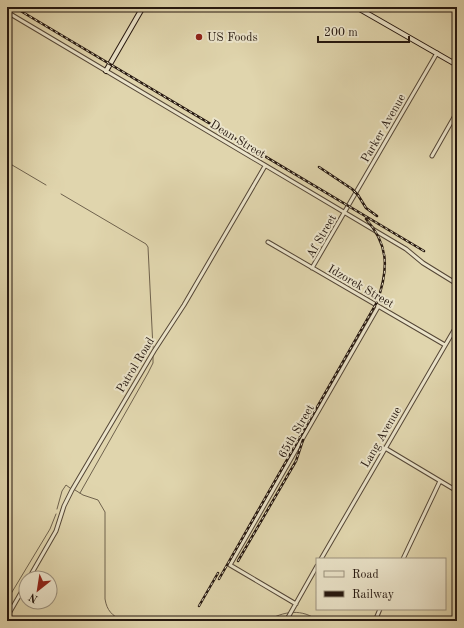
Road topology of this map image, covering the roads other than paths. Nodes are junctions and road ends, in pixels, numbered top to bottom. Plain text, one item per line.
1 (143, 7) edge
2 (356, 7) edge
3 (363, 9) edge
4 (7, 12) edge
5 (437, 53) junction
6 (457, 65) edge
7 (106, 71) junction
8 (457, 112) edge
9 (432, 156) dead end
10 (265, 166) junction
11 (344, 213) junction
12 (268, 242) dead end
13 (312, 268) junction
14 (457, 284) edge
15 (378, 307) junction
16 (457, 326) edge
17 (445, 345) junction
18 (385, 448) junction
19 (440, 481) junction
20 (457, 491) edge
21 (322, 558) edge
22 (403, 558) edge
23 (316, 568) edge
24 (34, 570) edge
25 (18, 598) edge
26 (296, 604) junction
27 (380, 610) edge
28 (7, 617) edge
29 (286, 621) edge
30 (375, 621) edge

1 - 7 main road
2 - 3 main road
3 - 5 main road
4 - 7 street, Dean Street
5 - 6 main road
5 - 11 street, Parker Avenue
7 - 10 street, Dean Street
8 - 9 street
10 - 11 street, Dean Street
10 - 24 street, Patrol Road
11 - 13 street, Af Street
11 - 14 street, Dean Street
12 - 13 street, Idzorek Street
13 - 15 street, Idzorek Street
15 - 17 street, Idzorek Street
15 - 26 street, 65th Street
16 - 17 street, Lang Avenue
17 - 18 street, Lang Avenue
18 - 19 street
18 - 21 street, Lang Avenue
19 - 20 street
19 - 22 street
23 - 26 street
25 - 28 street
26 - 29 street
27 - 30 street

